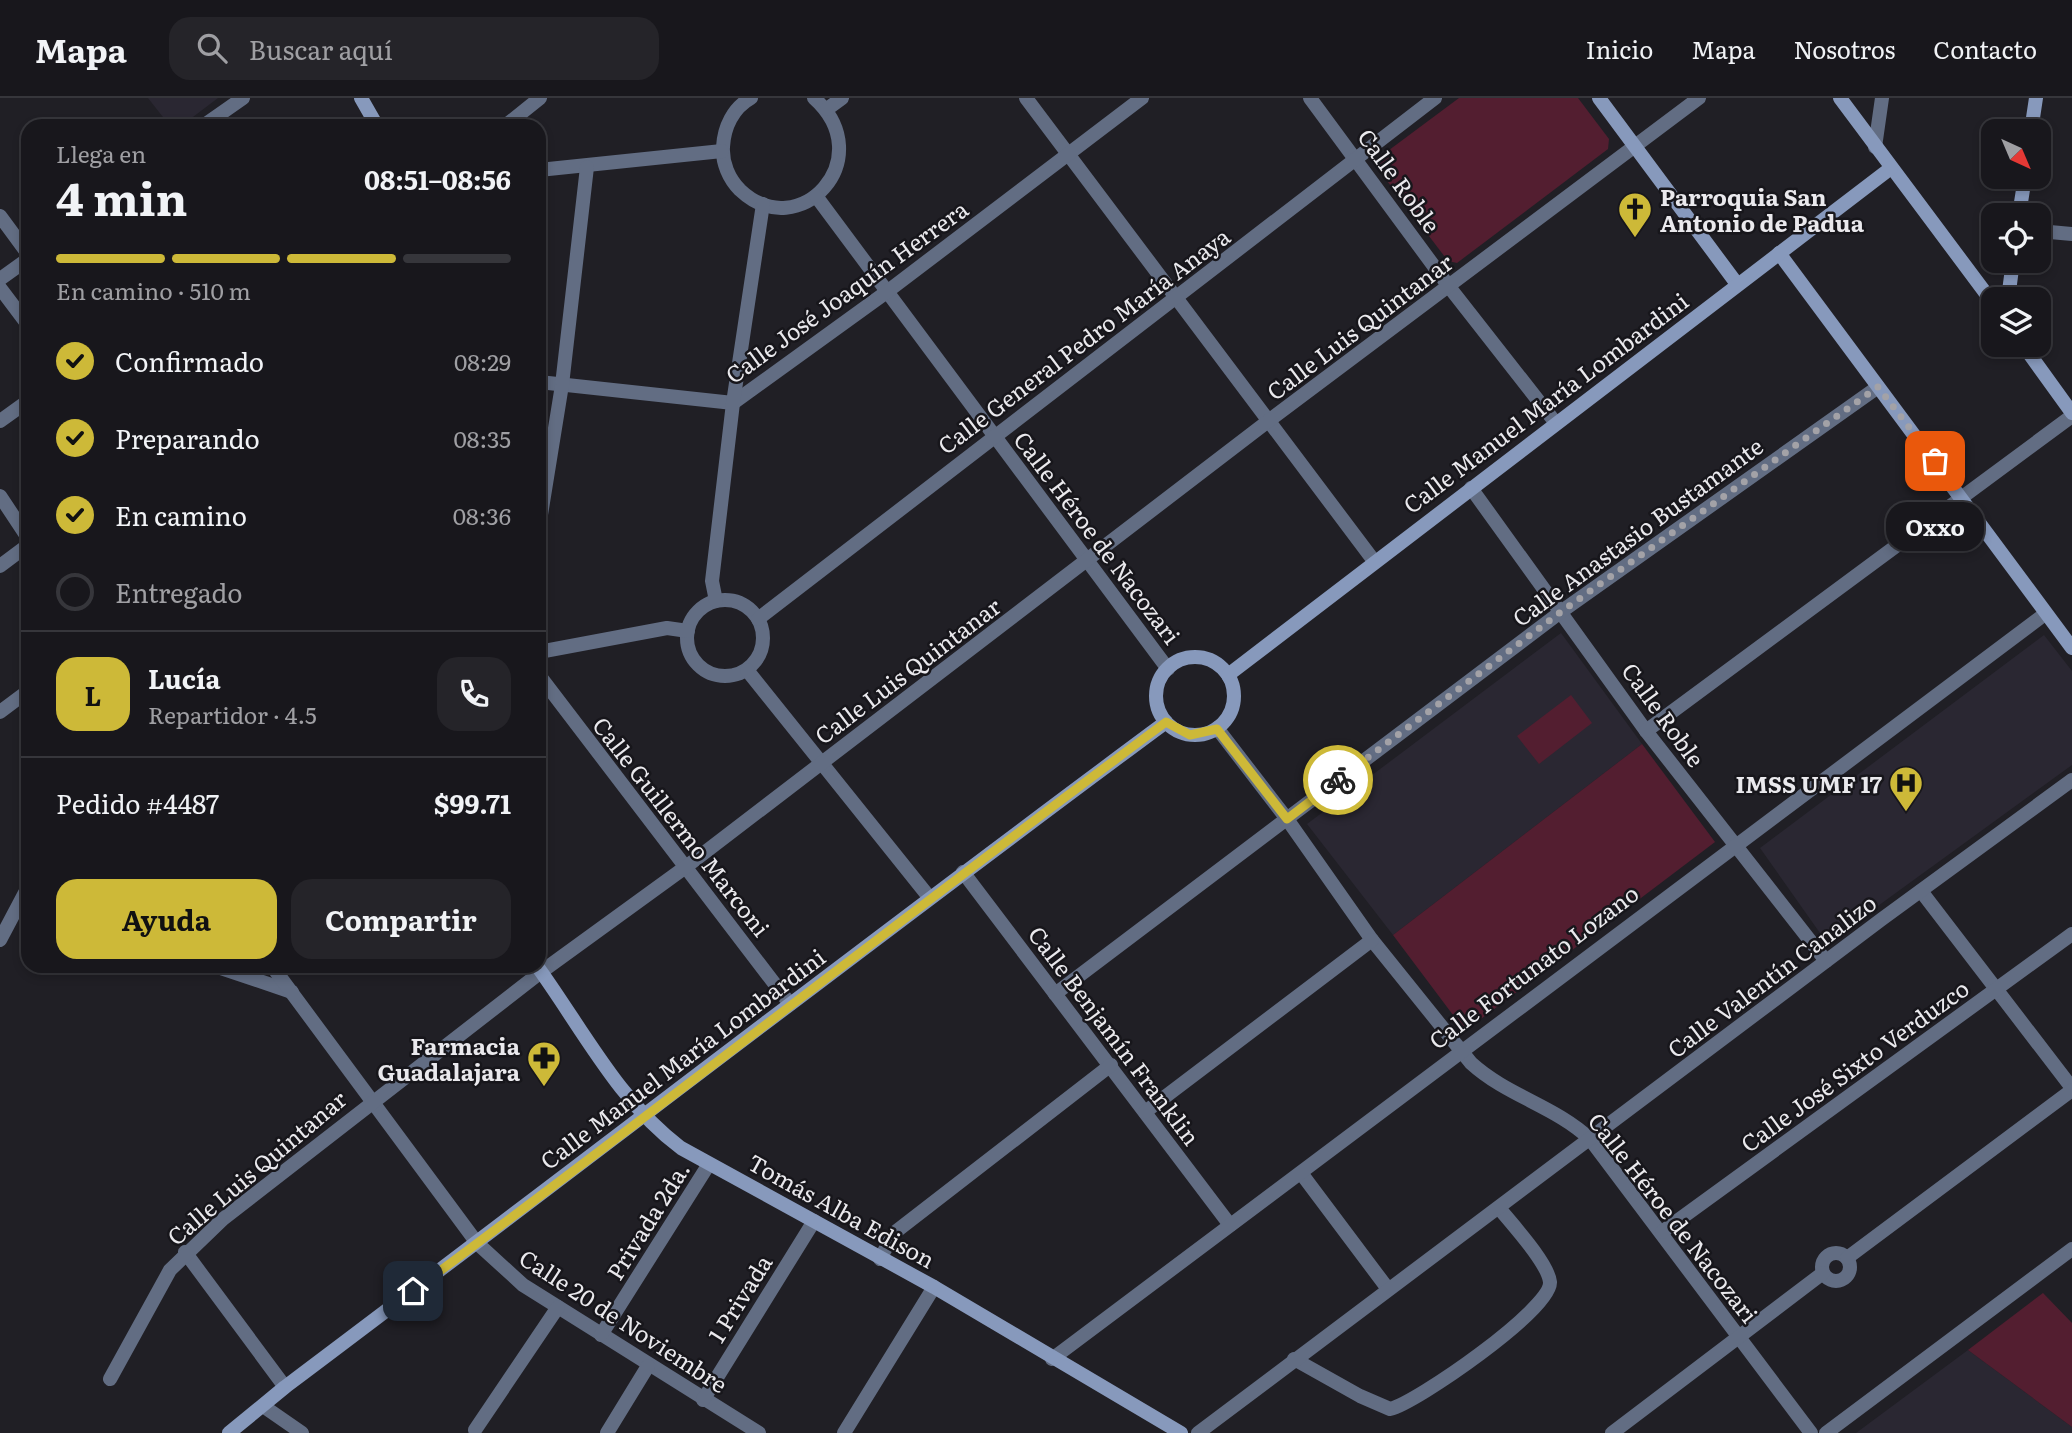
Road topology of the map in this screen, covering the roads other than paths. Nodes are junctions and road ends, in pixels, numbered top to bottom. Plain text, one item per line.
1 (243, 98) edge
2 (361, 98) edge
3 (540, 98) edge
4 (814, 98) edge
5 (842, 98) edge
6 (1026, 98) edge
7 (1142, 98) edge
8 (1310, 98) edge
9 (1435, 98) edge
10 (1599, 98) edge
11 (1699, 98) edge
12 (1840, 98) edge
13 (1882, 98) edge
14 (2036, 98) edge
15 (747, 99) edge
16 (827, 110) junction
17 (214, 119) edge
18 (373, 119) edge
19 (514, 119) edge
20 (2033, 119) edge
21 (1634, 145) junction
22 (1875, 147) junction
23 (722, 150) junction
24 (1069, 154) junction
25 (1356, 158) junction
26 (587, 167) junction
27 (1891, 168) junction
28 (546, 170) edge
29 (816, 196) junction
30 (763, 204) junction
31 (0, 216) edge
32 (2051, 232) edge
33 (2072, 234) edge
34 (21, 246) edge
35 (1779, 253) junction
36 (21, 262) edge
37 (0, 279) edge
38 (1737, 284) junction
39 (1981, 287) edge
40 (0, 288) edge
41 (1450, 288) junction
42 (888, 291) junction
43 (1174, 299) junction
44 (21, 316) edge
45 (2032, 357) edge
46 (546, 383) edge
47 (562, 386) junction
48 (1878, 387) junction
49 (733, 403) junction
50 (21, 406) edge
51 (2072, 414) edge
52 (0, 421) edge
53 (1267, 422) junction
54 (1555, 422) junction
55 (994, 436) junction
56 (546, 484) edge
57 (1471, 488) junction
58 (0, 496) edge
59 (1963, 499) junction
60 (21, 528) edge
61 (21, 550) edge
62 (1090, 560) junction
63 (1374, 561) junction
64 (0, 566) edge
65 (716, 601) junction
66 (1562, 611) junction
67 (2045, 614) junction
68 (758, 619) junction
69 (688, 631) junction
70 (2072, 648) edge
71 (546, 651) edge
72 (1168, 669) junction
73 (747, 670) junction
74 (1228, 675) junction
75 (546, 686) edge
76 (21, 696) edge
77 (0, 712) edge
78 (1166, 722) junction
79 (1217, 729) junction
80 (1646, 731) junction
81 (822, 763) junction
82 (2072, 780) edge
83 (1287, 819) junction
84 (1732, 844) junction
85 (687, 866) junction
86 (963, 872) junction
87 (1921, 891) junction
88 (929, 898) junction
89 (21, 900) edge
90 (2072, 934) edge
91 (0, 940) edge
92 (1372, 940) junction
93 (1826, 961) junction
94 (546, 964) edge
95 (236, 973) edge
96 (277, 973) edge
97 (534, 973) edge
98 (542, 973) edge
99 (1997, 989) junction
100 (292, 992) junction
101 (1055, 994) junction
102 (790, 1004) junction
103 (1459, 1048) junction
104 (1111, 1065) junction
105 (2072, 1089) edge
106 (370, 1102) junction
107 (1145, 1112) junction
108 (646, 1116) junction
109 (1590, 1139) junction
110 (709, 1164) junction
111 (1301, 1173) junction
112 (1499, 1208) junction
113 (814, 1221) junction
114 (1230, 1224) junction
115 (1662, 1231) junction
116 (477, 1243) junction
117 (2072, 1249) edge
118 (186, 1252) junction
119 (880, 1259) junction
120 (934, 1287) junction
121 (1388, 1289) junction
122 (558, 1307) junction
123 (601, 1335) junction
124 (1740, 1339) junction
125 (1052, 1359) junction
126 (1294, 1359) junction
127 (648, 1366) junction
128 (110, 1379) dead end
129 (285, 1387) junction
130 (703, 1400) junction
131 (263, 1406) junction
132 (475, 1430) dead end
133 (229, 1433) edge
134 (302, 1433) edge
135 (607, 1433) edge
136 (759, 1433) edge
137 (844, 1433) edge
138 (1181, 1433) edge
139 (1198, 1433) edge
140 (1612, 1433) edge
141 (1811, 1433) edge
142 (1826, 1433) edge

1 - 17 street
2 - 18 street
3 - 19 street
4 - 16 street
5 - 16 street
6 - 24 street
7 - 24 street, Calle José Joaquín Herrera
8 - 25 street, Calle Roble
9 - 25 street, Calle General Pedro María Anaya
10 - 21 street
11 - 21 street, Calle Luis Quintanar
12 - 22 street
13 - 22 street
14 - 20 street
15 - 23 street
16 - 29 street
21 - 38 street
21 - 41 street, Calle Luis Quintanar
22 - 27 street
23 - 26 street
23 - 30 street
24 - 42 street, Calle José Joaquín Herrera
24 - 43 street
25 - 41 street, Calle Roble
25 - 43 street, Calle General Pedro María Anaya
26 - 28 street
26 - 47 street
27 - 35 street, Calle Manuel María Lombardini
27 - 39 street
29 - 30 street
29 - 42 street, Calle Héroe de Nacozari
30 - 49 street
31 - 34 street
32 - 33 street
35 - 38 street, Calle Manuel María Lombardini
35 - 48 street
36 - 37 street
38 - 54 street, Calle Manuel María Lombardini
40 - 44 street
41 - 53 street, Calle Luis Quintanar
41 - 54 street, Calle Roble
42 - 49 street, Calle José Joaquín Herrera
42 - 55 street, Calle Héroe de Nacozari
43 - 53 street
43 - 55 street, Calle General Pedro María Anaya
45 - 51 street
46 - 47 street, Calle José Joaquín Herrera
47 - 49 street, Calle José Joaquín Herrera
47 - 56 street
48 - 59 street
48 - 66 street, Calle Anastasio Bustamante
49 - 65 street
50 - 52 street
51 - 59 street
53 - 62 street, Calle Luis Quintanar
53 - 63 street
54 - 57 street, Calle Manuel María Lombardini
55 - 62 street, Calle Héroe de Nacozari
55 - 68 street, Calle General Pedro María Anaya
57 - 63 street, Calle Manuel María Lombardini
57 - 66 street, Calle Roble
58 - 60 street
59 - 67 street
59 - 80 street
61 - 64 street
62 - 72 street, Calle Héroe de Nacozari
62 - 81 street, Calle Luis Quintanar
63 - 74 street, Calle Manuel María Lombardini
65 - 68 street
65 - 69 street
66 - 80 street, Calle Roble
66 - 83 street, Calle Anastasio Bustamante
67 - 70 street
67 - 84 street, Calle Fortunato Lozano
68 - 73 street
69 - 71 street
69 - 73 street
72 - 74 street
72 - 78 street
73 - 81 street
74 - 79 street
75 - 85 street, Calle Guillermo Marconi
76 - 77 street
78 - 79 street
78 - 86 street, Calle Manuel María Lombardini
79 - 83 street, Calle Héroe de Nacozari
80 - 84 street, Calle Roble
81 - 85 street, Calle Luis Quintanar
81 - 88 street
82 - 87 street, Calle Valentín Canalizo
83 - 92 street, Calle Héroe de Nacozari
83 - 101 street, Calle Anastasio Bustamante
84 - 93 street, Calle Roble
84 - 103 street, Calle Fortunato Lozano
85 - 94 street, Calle Luis Quintanar
85 - 102 street, Calle Guillermo Marconi
86 - 88 street, Calle Manuel María Lombardini
86 - 101 street, Calle Benjamín Franklin
87 - 93 street, Calle Valentín Canalizo
87 - 99 street
88 - 102 street, Calle Manuel María Lombardini
89 - 91 street
90 - 99 street, Calle José Sixto Verduzco
92 - 103 street, Calle Héroe de Nacozari
92 - 107 street
93 - 109 street, Calle Valentín Canalizo
95 - 100 street
96 - 100 street, Calle 20 de Noviembre
97 - 106 street, Calle Luis Quintanar
98 - 108 street, Tomás Alba Edison
99 - 105 street
99 - 115 street, Calle José Sixto Verduzco
100 - 106 street, Calle 20 de Noviembre
101 - 104 street, Calle Benjamín Franklin
102 - 108 street, Calle Manuel María Lombardini
103 - 109 street, Calle Héroe de Nacozari
103 - 111 street, Calle Fortunato Lozano
104 - 107 street, Calle Benjamín Franklin
104 - 119 street
105 - 124 street
106 - 116 street, Calle 20 de Noviembre
106 - 118 street, Calle Luis Quintanar
107 - 114 street, Calle Benjamín Franklin
108 - 110 street, Tomás Alba Edison
108 - 116 street, Calle Manuel María Lombardini
109 - 112 street, Calle Valentín Canalizo
109 - 115 street, Calle Héroe de Nacozari
110 - 113 street, Tomás Alba Edison
110 - 123 street, Privada 2da.
111 - 114 street, Calle Fortunato Lozano
111 - 121 street
112 - 121 street, Calle Valentín Canalizo
112 - 126 street
113 - 119 street, Tomás Alba Edison
113 - 130 street, 1 Privada
114 - 125 street, Calle Fortunato Lozano
115 - 124 street, Calle Héroe de Nacozari
116 - 122 street, Calle 20 de Noviembre
116 - 129 street, Calle Manuel María Lombardini
117 - 142 street
118 - 128 street, Calle Luis Quintanar
118 - 129 street
119 - 120 street, Tomás Alba Edison
120 - 125 street, Tomás Alba Edison
120 - 137 street
121 - 126 street, Calle Valentín Canalizo
122 - 123 street, Calle 20 de Noviembre
122 - 132 street
123 - 127 street, Calle 20 de Noviembre
124 - 140 street
124 - 141 street, Calle Héroe de Nacozari
125 - 138 street, Tomás Alba Edison
126 - 139 street, Calle Valentín Canalizo
127 - 130 street, Calle 20 de Noviembre
127 - 135 street
129 - 131 street, Calle Manuel María Lombardini
130 - 136 street, Calle 20 de Noviembre
131 - 133 street, Calle Manuel María Lombardini
131 - 134 street

